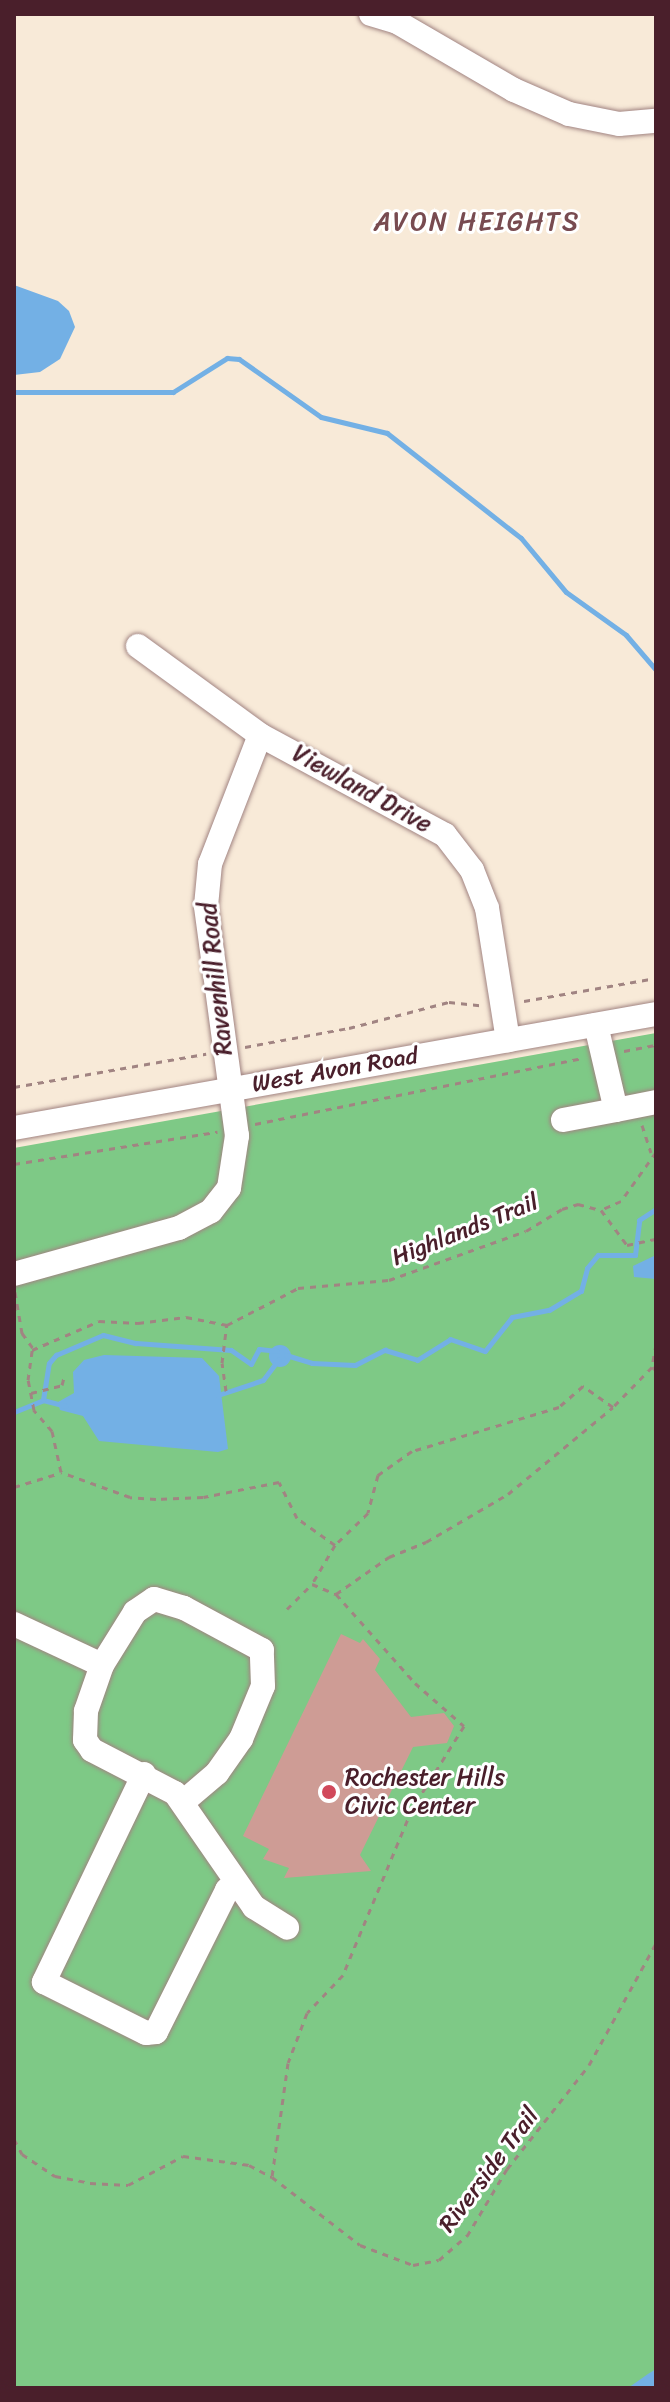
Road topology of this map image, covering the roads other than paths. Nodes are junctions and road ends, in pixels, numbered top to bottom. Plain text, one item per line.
1 (371, 14) edge
2 (656, 121) edge
3 (138, 646) dead end
4 (260, 735) junction
5 (656, 1014) edge
6 (596, 1025) junction
7 (508, 1040) junction
8 (229, 1088) junction
9 (637, 1106) edge
10 (563, 1120) dead end
11 (14, 1128) edge
12 (14, 1274) edge
13 (14, 1624) edge
14 (102, 1665) junction
15 (144, 1774) junction
16 (183, 1802) junction
17 (236, 1882) junction
18 (287, 1928) dead end

1 - 2 street
3 - 4 street, Viewland Drive
4 - 7 street, Viewland Drive
4 - 8 street, Ravenhill Road
5 - 6 street, West Avon Road
6 - 7 street, West Avon Road
6 - 9 street
7 - 8 street, West Avon Road
8 - 11 street, West Avon Road
8 - 12 street, Ravenhill Road
9 - 10 street
13 - 14 street
14 - 15 street
14 - 16 street
15 - 16 street
15 - 17 street
16 - 17 street
17 - 18 street

